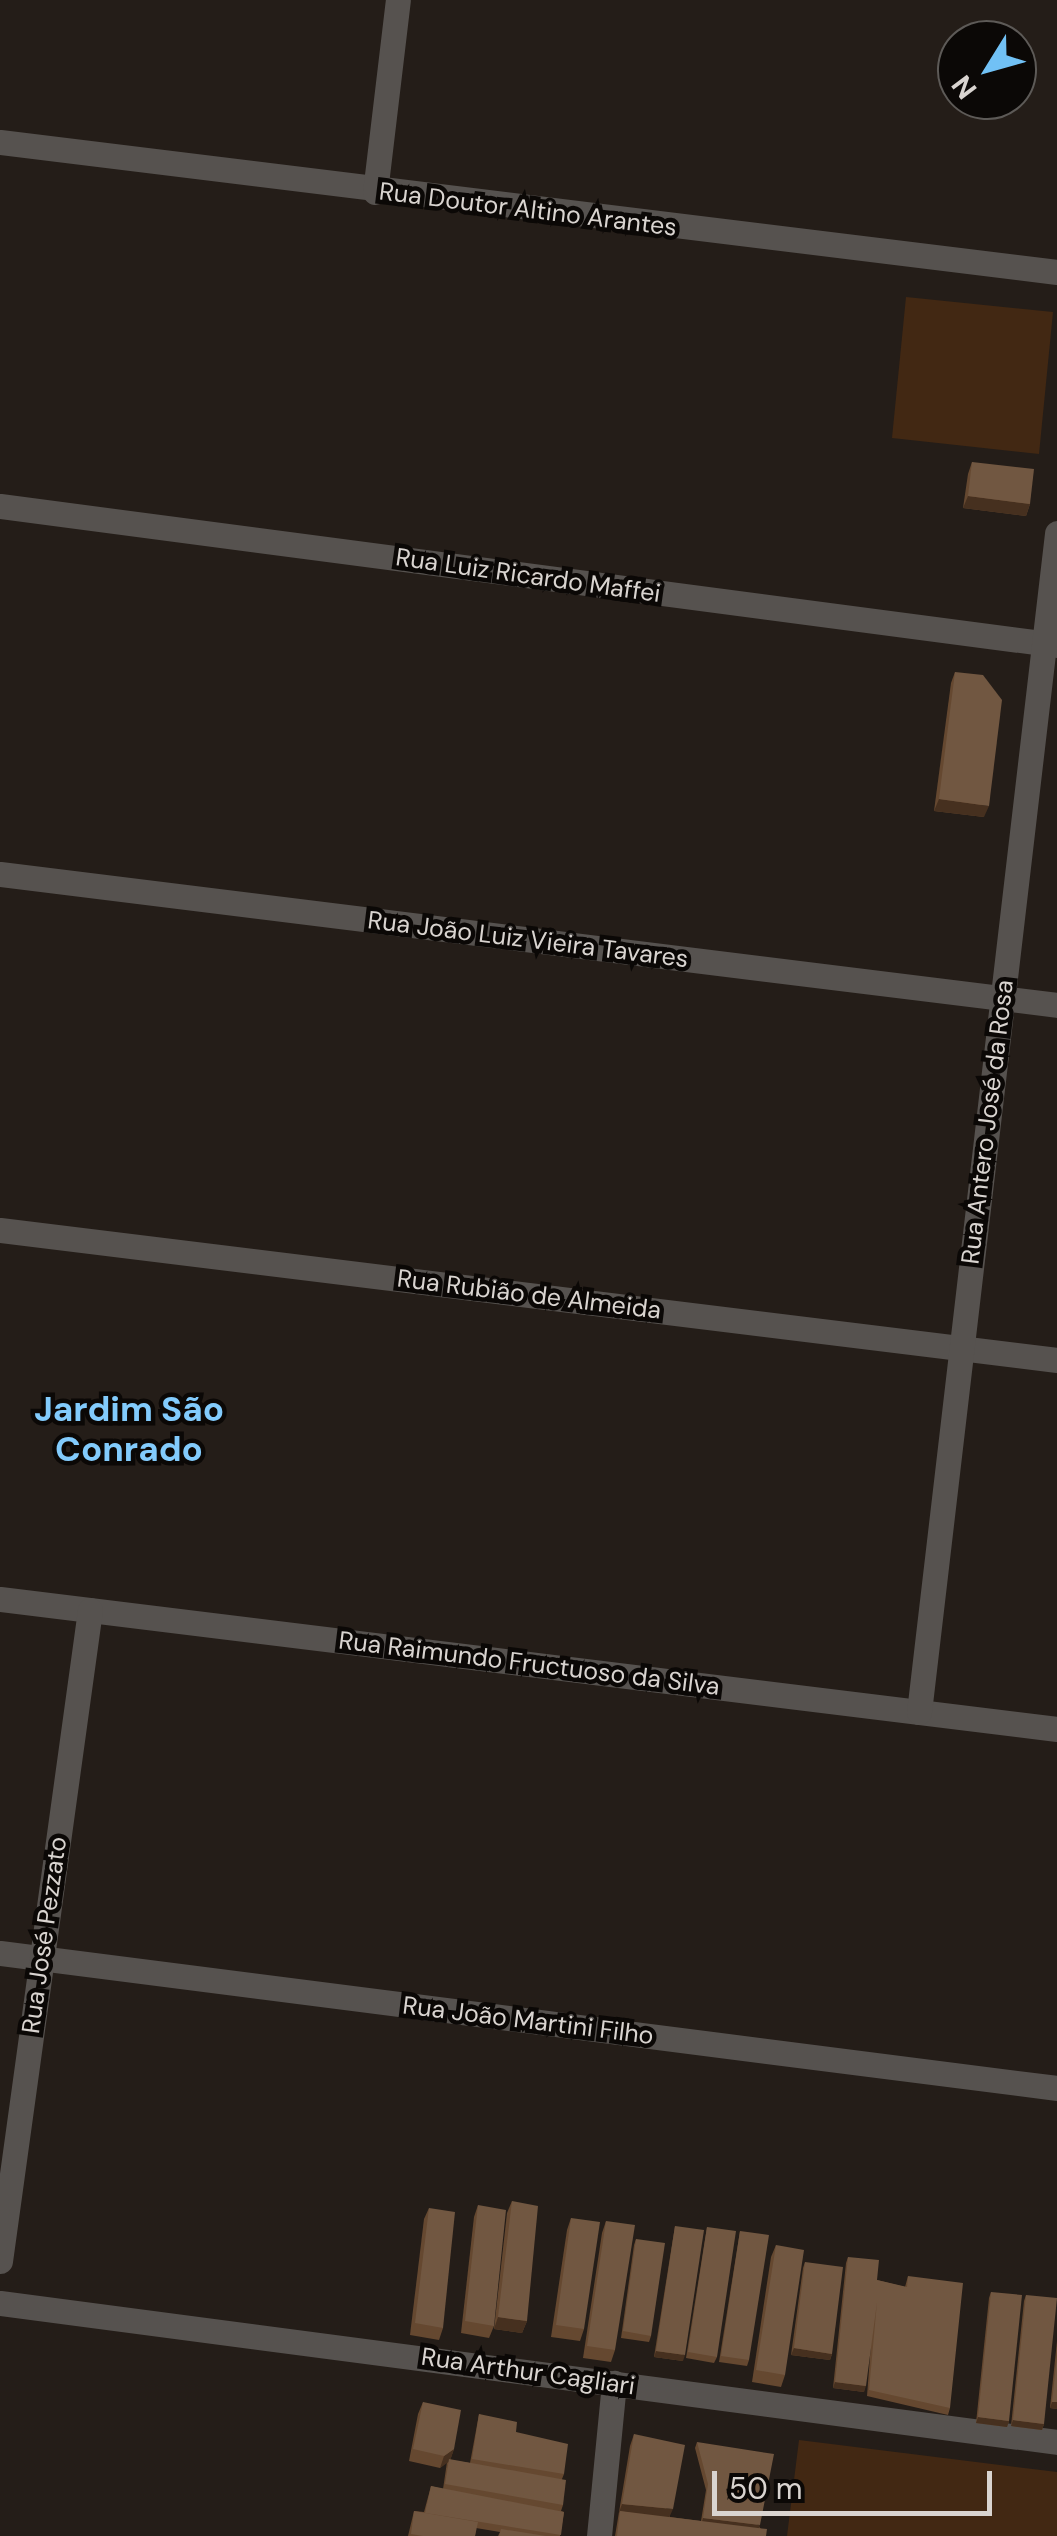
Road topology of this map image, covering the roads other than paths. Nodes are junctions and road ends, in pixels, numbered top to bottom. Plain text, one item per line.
1 (398, 0) edge
2 (0, 142) edge
3 (375, 192) junction
4 (1057, 272) edge
5 (0, 506) edge
6 (1057, 532) edge
7 (1050, 644) edge
8 (0, 874) edge
9 (1002, 998) junction
10 (1057, 1005) edge
11 (0, 1230) edge
12 (962, 1348) junction
13 (1057, 1360) edge
14 (0, 1599) edge
15 (90, 1610) junction
16 (919, 1712) junction
17 (1057, 1729) edge
18 (0, 1953) edge
19 (40, 1958) junction
20 (1057, 2088) edge
21 (0, 2261) edge
22 (0, 2302) edge
23 (614, 2384) junction
24 (1057, 2442) edge
25 (599, 2536) edge

1 - 3 street
2 - 3 street, Rua Doutor Altino Arantes
3 - 4 street, Rua Doutor Altino Arantes
5 - 7 street, Rua Luiz Ricardo Maffei
6 - 7 street, Rua Antero José da Rosa
7 - 9 street, Rua Antero José da Rosa
8 - 9 street, Rua João Luiz Vieira Tavares
9 - 10 street, Rua João Luiz Vieira Tavares
9 - 12 street, Rua Antero José da Rosa
11 - 12 street, Rua Rubião de Almeida
12 - 13 street, Rua Rubião de Almeida
12 - 16 street, Rua Antero José da Rosa
14 - 15 street, Rua Raimundo Fructuoso da Silva
15 - 16 street, Rua Raimundo Fructuoso da Silva
15 - 19 street, Rua José Pezzato
16 - 17 street, Rua Raimundo Fructuoso da Silva
18 - 19 street, Rua João Martini Filho
19 - 20 street, Rua João Martini Filho
19 - 21 street, Rua José Pezzato
22 - 23 street, Rua Arthur Cagliari
23 - 24 street, Rua Arthur Cagliari
23 - 25 street

